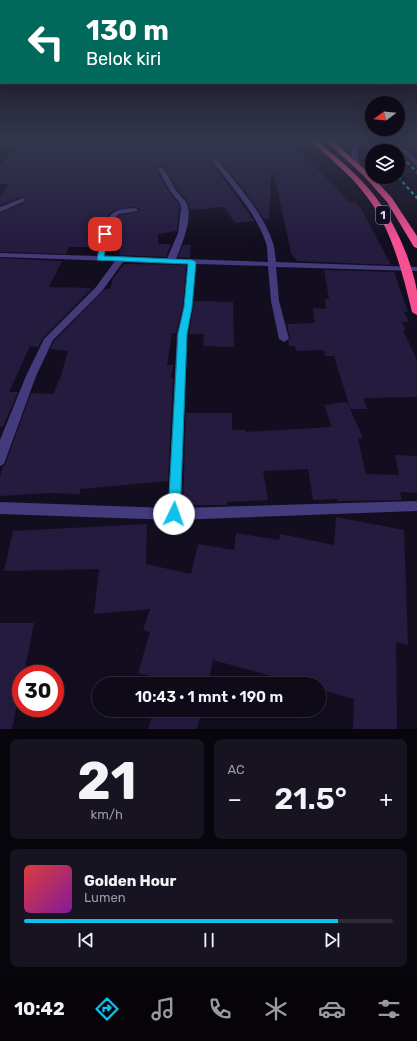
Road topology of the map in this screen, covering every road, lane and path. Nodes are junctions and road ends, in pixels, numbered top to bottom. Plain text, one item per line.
1 (164, 173) edge
2 (225, 173) edge
3 (349, 173) edge
4 (365, 177) edge
5 (355, 178) junction
6 (376, 184) edge
7 (23, 200) dead end
8 (0, 210) edge
9 (135, 210) dead end
10 (417, 245) edge
11 (0, 255) edge
12 (100, 258) junction
13 (121, 259) junction
14 (170, 261) junction
15 (192, 262) junction
16 (272, 263) junction
17 (406, 268) junction
18 (417, 269) edge
19 (417, 312) edge
20 (284, 339) dead end
21 (0, 460) edge
22 (417, 506) edge
23 (0, 508) edge
24 (174, 514) junction

1 - 14 street
2 - 16 street
3 - 5 highway, 1
4 - 5 highway
5 - 17 highway, 1
6 - 10 highway, 1
7 - 8 street
9 - 12 street
11 - 12 street
12 - 13 street
13 - 14 street
13 - 21 street
14 - 15 street
15 - 16 street
15 - 24 street
16 - 17 street
16 - 20 street
17 - 18 street
17 - 19 highway, 1
22 - 24 street
23 - 24 street

